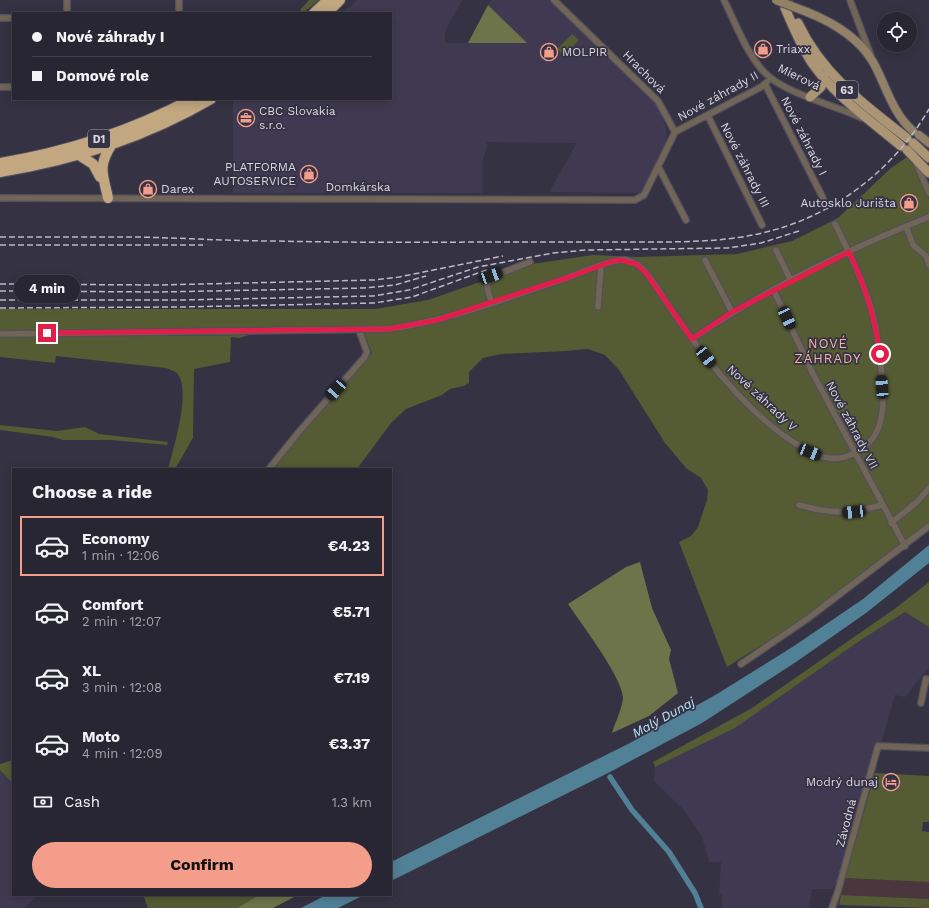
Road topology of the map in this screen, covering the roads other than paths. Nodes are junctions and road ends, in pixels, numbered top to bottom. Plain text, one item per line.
1 (66, 0) edge
2 (179, 0) edge
3 (328, 0) edge
4 (340, 0) edge
5 (554, 0) edge
6 (776, 0) edge
7 (850, 0) edge
8 (725, 1) edge
9 (67, 12) edge
10 (179, 12) edge
11 (315, 12) edge
12 (328, 12) edge
13 (0, 18) edge
14 (12, 18) edge
15 (873, 61) junction
16 (770, 77) junction
17 (824, 77) junction
18 (765, 84) junction
19 (0, 87) edge
20 (12, 87) edge
21 (810, 97) junction
22 (190, 100) edge
23 (209, 100) edge
24 (708, 116) junction
25 (873, 123) junction
26 (675, 132) junction
27 (910, 143) junction
28 (112, 144) junction
29 (929, 144) edge
30 (79, 155) junction
31 (929, 158) edge
32 (0, 163) edge
33 (658, 166) junction
34 (0, 172) edge
35 (929, 173) edge
36 (929, 193) edge
37 (0, 198) edge
38 (106, 198) junction
39 (824, 198) dead end
40 (929, 217) edge
41 (686, 220) dead end
42 (836, 224) dead end
43 (762, 225) dead end
44 (906, 226) junction
45 (776, 250) dead end
46 (849, 252) junction
47 (706, 260) dead end
48 (530, 262) dead end
49 (929, 265) edge
50 (601, 266) junction
51 (791, 281) junction
52 (774, 291) junction
53 (492, 303) junction
54 (598, 307) dead end
55 (732, 312) junction
56 (359, 330) junction
57 (0, 334) edge
58 (692, 339) junction
59 (855, 452) junction
60 (270, 468) edge
61 (929, 488) edge
62 (799, 504) dead end
63 (882, 505) junction
64 (891, 523) junction
65 (929, 526) edge
66 (905, 546) junction
67 (741, 664) dead end
68 (927, 680) edge
69 (921, 703) dead end
70 (929, 748) edge
71 (832, 908) edge

1 - 9 street
2 - 10 street
3 - 11 highway
4 - 12 highway
5 - 26 street, Hrachová
6 - 15 street, bridge
7 - 15 street
8 - 16 street, Mierová
13 - 14 street
15 - 27 street
16 - 18 street, Nové záhrady II
16 - 21 street, Mierová
17 - 21 main road
17 - 25 main road, 63
17 - 27 main road, 63
18 - 24 street, Nové záhrady II
18 - 39 street, Nové záhrady I
19 - 20 street
21 - 25 street, Mierová
22 - 32 highway, D1
23 - 28 highway, D1
24 - 26 street, Nové záhrady II
24 - 43 street, Nové záhrady III
25 - 27 main road, 63
26 - 33 street, Domkárska
27 - 29 street
27 - 31 main road, 63
27 - 35 main road, 63
27 - 36 street
28 - 30 highway, D1
28 - 38 highway
30 - 34 highway, D1
30 - 38 highway
33 - 38 street, Domkárska
33 - 41 street
37 - 38 street, Domkárska
40 - 44 street
42 - 46 street
44 - 46 street
44 - 49 street
45 - 51 street
46 - 51 street
46 - 59 street
47 - 55 street
48 - 53 street
50 - 53 street, Nové záhrady V
50 - 54 street
50 - 58 street, Nové záhrady V
51 - 52 street
52 - 55 street
52 - 59 street, Nové záhrady VII
53 - 56 street, Nové záhrady V
55 - 58 street
56 - 57 street, Nové záhrady V
56 - 60 street
58 - 59 street, Nové záhrady V
59 - 63 street, Nové záhrady VII
61 - 64 street
62 - 63 street
63 - 64 street, Nové záhrady VII
64 - 66 street, Nové záhrady VII
65 - 66 street
66 - 67 street
68 - 69 street
70 - 71 street, Závodná

